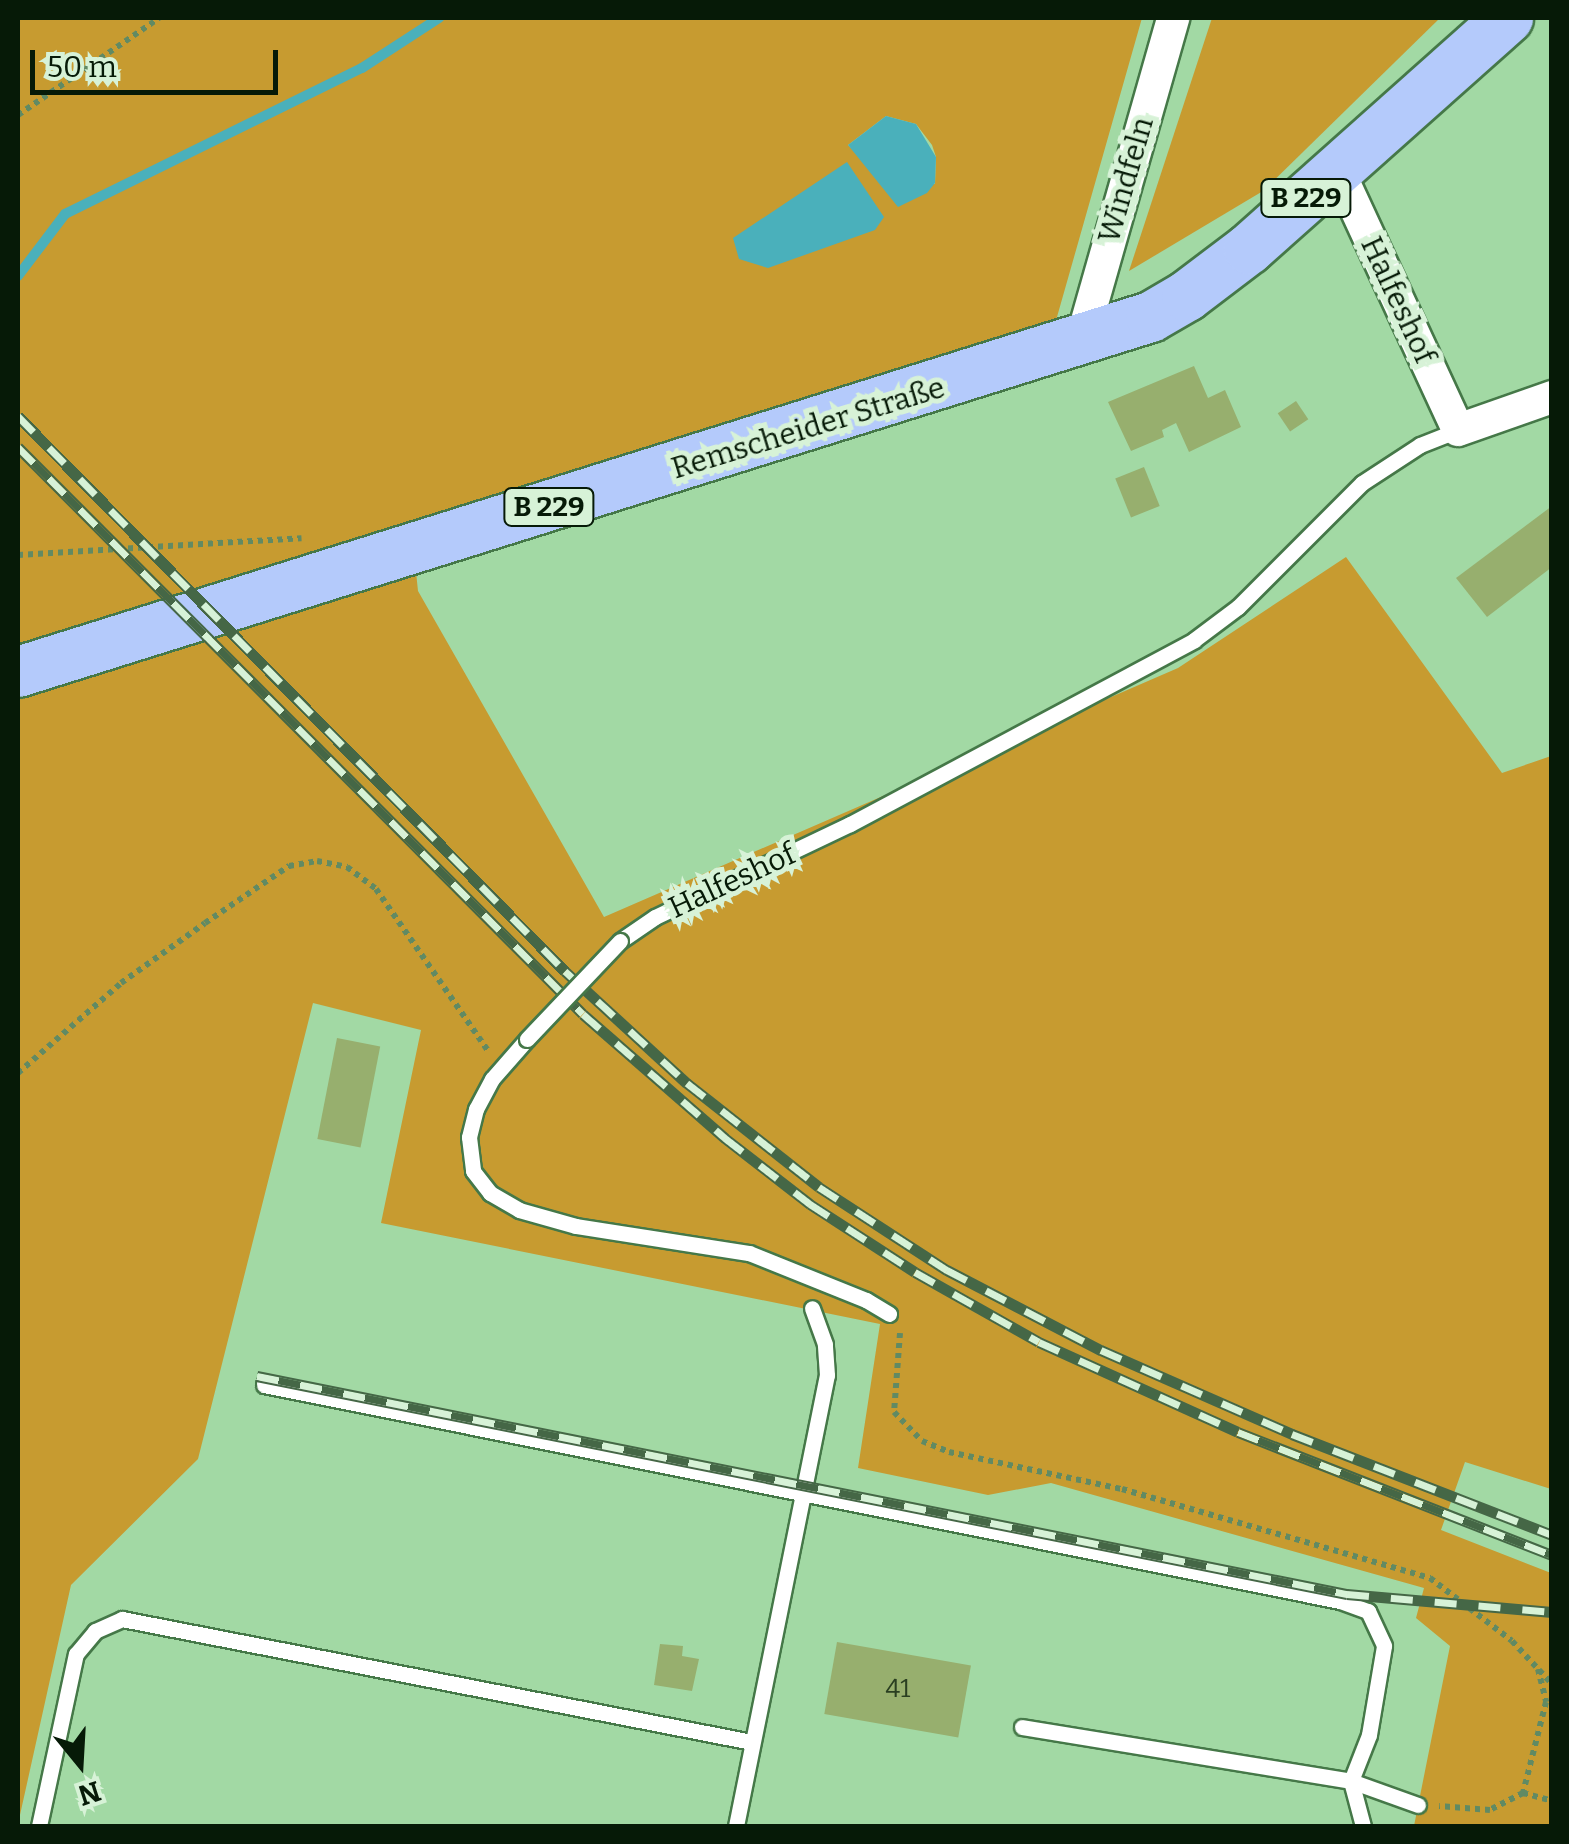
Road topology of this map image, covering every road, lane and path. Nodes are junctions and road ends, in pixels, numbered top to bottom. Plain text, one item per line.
1 (159, 18) edge
2 (1173, 18) edge
3 (1508, 18) edge
4 (18, 115) edge
5 (1338, 170) junction
6 (1081, 342) junction
7 (1552, 397) edge
8 (1458, 430) junction
9 (318, 537) dead end
10 (18, 555) edge
11 (18, 672) edge
12 (500, 1068) junction
13 (18, 1073) edge
14 (812, 1308) dead end
15 (889, 1314) dead end
16 (264, 1385) dead end
17 (804, 1494) junction
18 (1538, 1669) dead end
19 (1552, 1684) edge
20 (1022, 1726) dead end
21 (752, 1742) junction
22 (1351, 1781) junction
23 (1523, 1794) dead end
24 (1552, 1801) edge
25 (1418, 1805) dead end
26 (40, 1826) edge
27 (736, 1826) edge
28 (1364, 1826) edge

1 - 4 path
2 - 6 street, Windfeln
3 - 5 main road, Remscheider Straße / B 229
5 - 6 main road, Remscheider Straße / B 229
5 - 8 street, Halfeshof
6 - 11 main road, Remscheider Straße / B 229
7 - 8 street, Halfeshof
8 - 12 lane, Halfeshof, bridge
9 - 10 path
12 - 13 path
12 - 15 lane, Halfeshof
14 - 17 lane
16 - 17 lane
17 - 21 lane
17 - 22 lane
18 - 19 path
20 - 22 lane
21 - 26 lane
21 - 27 lane
22 - 25 lane
22 - 28 lane
23 - 24 path

